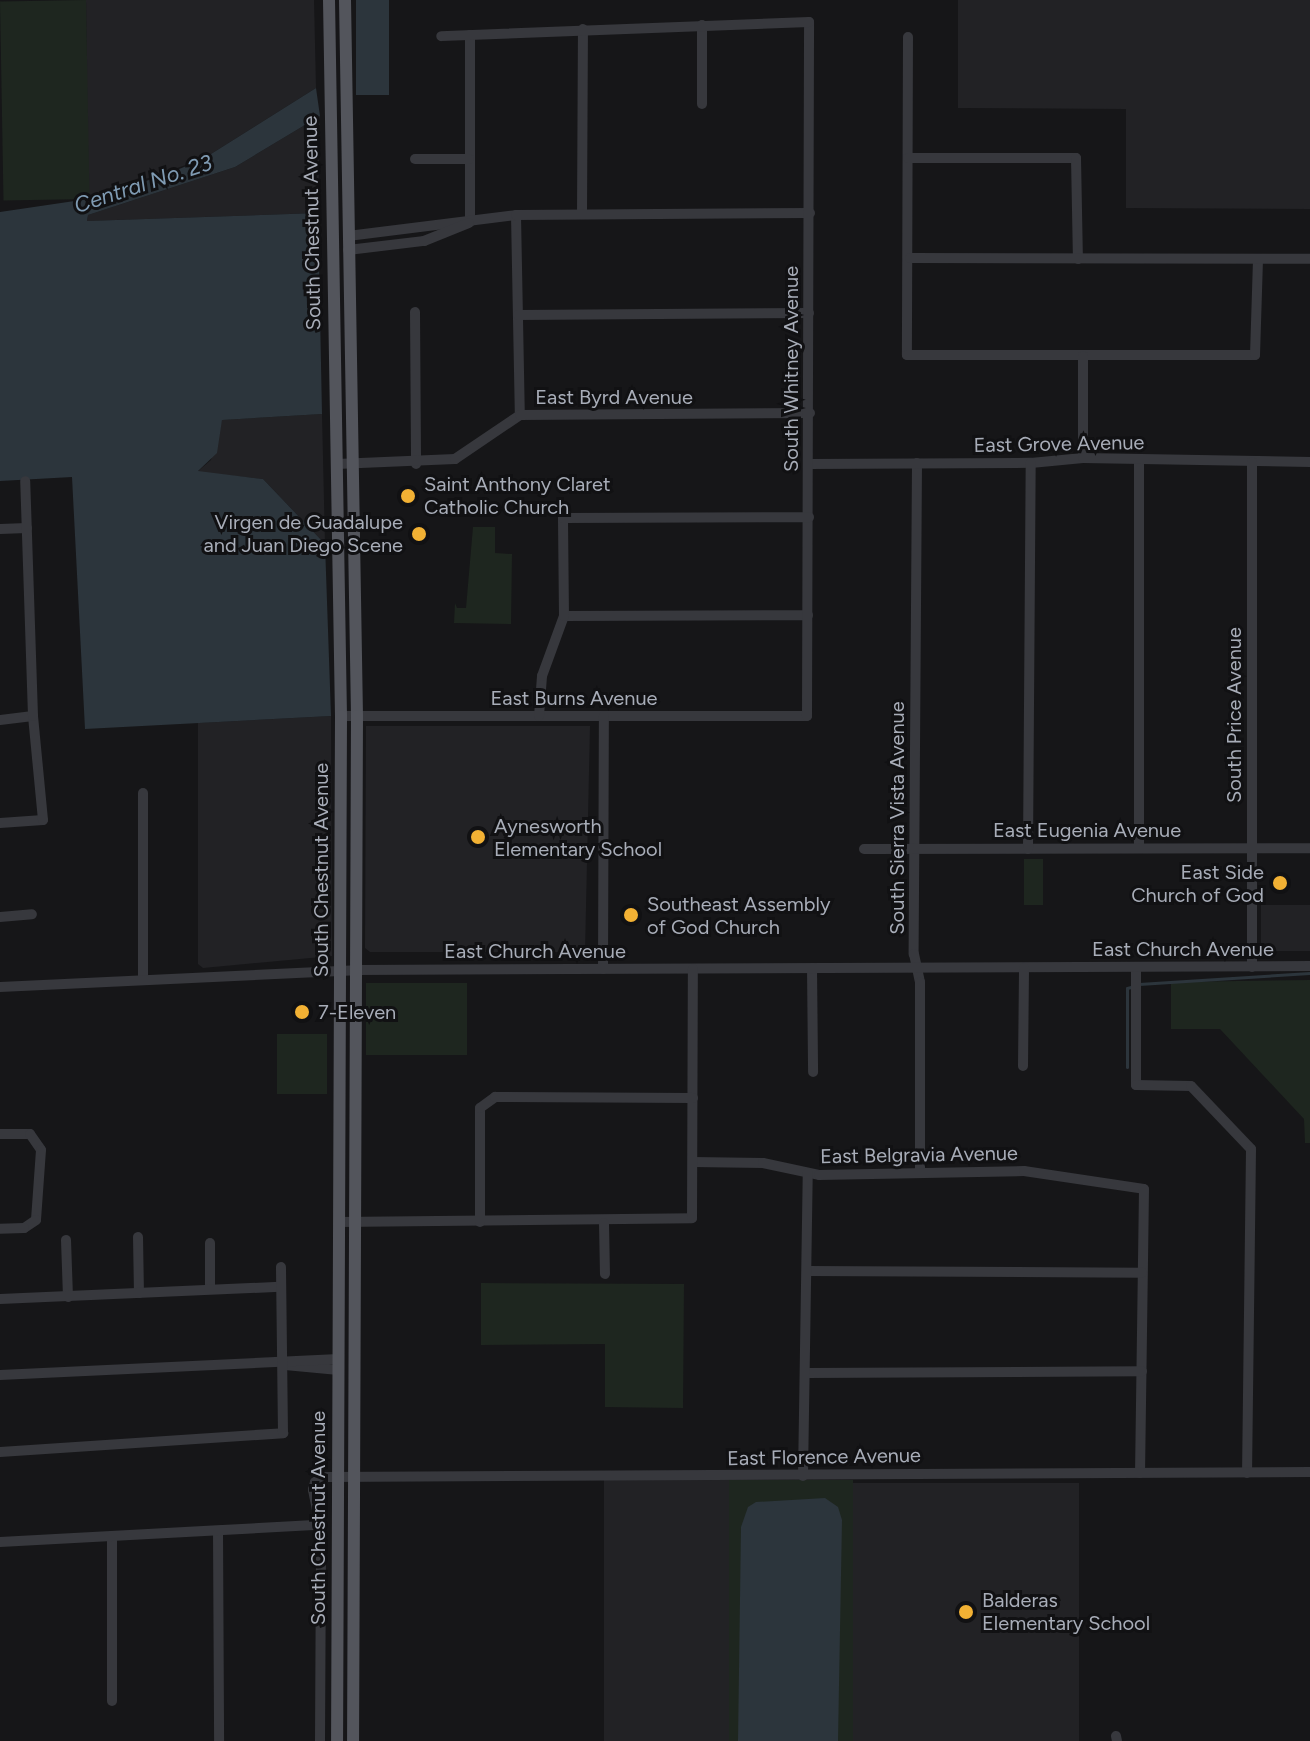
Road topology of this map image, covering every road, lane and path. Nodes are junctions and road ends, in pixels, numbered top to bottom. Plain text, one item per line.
1 (329, 0) edge
2 (345, 0) edge
3 (702, 25) junction
4 (583, 29) junction
5 (470, 35) junction
6 (441, 36) dead end
7 (908, 37) dead end
8 (702, 104) dead end
9 (908, 158) junction
10 (415, 159) dead end
11 (469, 159) junction
12 (810, 213) junction
13 (582, 214) junction
14 (516, 215) junction
15 (470, 222) junction
16 (348, 243) junction
17 (910, 258) junction
18 (1078, 259) junction
19 (1258, 259) junction
20 (1310, 259) edge
21 (415, 312) dead end
22 (809, 313) junction
23 (518, 315) junction
24 (1083, 356) junction
25 (810, 413) junction
26 (520, 415) junction
27 (1083, 458) junction
28 (1139, 460) junction
29 (1252, 462) junction
30 (1310, 462) edge
31 (917, 463) junction
32 (1031, 463) junction
33 (337, 464) junction
34 (352, 464) junction
35 (416, 464) junction
36 (809, 464) junction
37 (25, 481) dead end
38 (809, 517) junction
39 (27, 528) junction
40 (0, 529) edge
41 (808, 615) junction
42 (564, 616) junction
43 (33, 716) junction
44 (341, 716) junction
45 (357, 716) junction
46 (539, 716) junction
47 (604, 716) junction
48 (807, 716) joint
49 (0, 720) edge
50 (143, 793) dead end
51 (0, 823) edge
52 (915, 848) junction
53 (1139, 848) junction
54 (1252, 848) junction
55 (1310, 848) edge
56 (864, 849) dead end
57 (1028, 849) junction
58 (32, 914) dead end
59 (0, 917) edge
60 (1310, 966) edge
61 (1252, 967) junction
62 (812, 968) junction
63 (917, 968) junction
64 (1024, 968) junction
65 (1136, 968) junction
66 (603, 969) junction
67 (693, 969) junction
68 (356, 970) junction
69 (341, 971) junction
70 (143, 979) junction
71 (0, 987) edge
72 (1023, 1066) dead end
73 (813, 1072) dead end
74 (693, 1098) junction
75 (0, 1134) edge
76 (693, 1162) junction
77 (808, 1173) junction
78 (920, 1173) junction
79 (339, 1222) junction
80 (355, 1222) junction
81 (480, 1222) junction
82 (604, 1223) junction
83 (0, 1229) edge
84 (138, 1237) dead end
85 (66, 1240) dead end
86 (210, 1243) dead end
87 (281, 1267) dead end
88 (807, 1271) junction
89 (1142, 1273) junction
90 (605, 1274) dead end
91 (280, 1287) junction
92 (210, 1289) junction
93 (139, 1293) junction
94 (68, 1297) junction
95 (0, 1299) edge
96 (283, 1365) junction
97 (339, 1365) junction
98 (1142, 1371) junction
99 (807, 1373) junction
100 (0, 1375) edge
101 (0, 1452) edge
102 (1310, 1472) edge
103 (1140, 1473) junction
104 (1247, 1473) junction
105 (339, 1475) junction
106 (354, 1476) junction
107 (803, 1476) junction
108 (319, 1525) junction
109 (218, 1531) junction
110 (112, 1536) junction
111 (0, 1542) edge
112 (112, 1701) dead end
113 (219, 1741) edge
114 (320, 1741) edge
115 (337, 1741) edge
116 (353, 1741) edge

1 - 33 main road, South Chestnut Avenue
2 - 16 main road, South Chestnut Avenue
3 - 4 street
3 - 8 street
3 - 12 street, South Whitney Avenue
4 - 5 street
4 - 13 street
5 - 6 street
5 - 11 street
7 - 9 street
9 - 17 street
9 - 18 street
10 - 11 street
11 - 15 street
12 - 13 street
12 - 22 street, South Whitney Avenue
13 - 14 street
14 - 15 street
14 - 23 street
15 - 16 street
16 - 34 main road, South Chestnut Avenue
17 - 18 street
17 - 24 street
18 - 19 street
19 - 20 street
19 - 24 street
21 - 35 street
22 - 23 street
22 - 25 street, South Whitney Avenue
23 - 26 street
24 - 27 street
25 - 26 street, East Byrd Avenue
25 - 36 street, South Whitney Avenue
26 - 35 street, East Byrd Avenue
27 - 28 street, East Grove Avenue
27 - 32 street, East Grove Avenue
28 - 29 street, East Grove Avenue
28 - 53 street
29 - 30 street, East Grove Avenue
29 - 54 street, South Price Avenue
31 - 32 street, East Grove Avenue
31 - 36 street, East Grove Avenue
31 - 52 street, South Sierra Vista Avenue
32 - 57 street
33 - 34 street, East Byrd Avenue
33 - 44 main road, South Chestnut Avenue
34 - 35 street, East Byrd Avenue
34 - 45 main road, South Chestnut Avenue
36 - 38 street, South Whitney Avenue
37 - 39 street
38 - 41 street, South Whitney Avenue
38 - 42 street
39 - 40 street
39 - 43 street
41 - 42 street
41 - 48 street, South Whitney Avenue
42 - 46 street
43 - 49 street
43 - 51 street
44 - 45 street, East Burns Avenue
44 - 69 main road, South Chestnut Avenue
45 - 46 street, East Burns Avenue
45 - 68 main road, South Chestnut Avenue
46 - 47 street, East Burns Avenue
47 - 48 street, East Burns Avenue
47 - 66 street
50 - 70 street
52 - 56 street, East Eugenia Avenue
52 - 57 street, East Eugenia Avenue
52 - 63 street, South Sierra Vista Avenue
53 - 54 street, East Eugenia Avenue
53 - 57 street, East Eugenia Avenue
54 - 55 street, East Eugenia Avenue
54 - 61 street, South Price Avenue
58 - 59 street
60 - 61 street, East Church Avenue
61 - 65 street, East Church Avenue
62 - 63 street, East Church Avenue
62 - 67 street, East Church Avenue
62 - 73 street
63 - 64 street, East Church Avenue
63 - 78 street, South Sierra Vista Avenue
64 - 65 street, East Church Avenue
64 - 72 street
65 - 104 street
66 - 67 street, East Church Avenue
66 - 68 street, East Church Avenue
67 - 74 street
68 - 69 street, East Church Avenue
68 - 80 main road, South Chestnut Avenue
69 - 70 street, East Church Avenue
69 - 79 main road, South Chestnut Avenue
70 - 71 street, East Church Avenue
74 - 76 street
74 - 81 street
75 - 83 street
76 - 77 street, East Belgravia Avenue
76 - 82 street
77 - 78 street, East Belgravia Avenue
77 - 88 street
78 - 89 street, East Belgravia Avenue
79 - 80 street
79 - 97 main road, South Chestnut Avenue
80 - 81 street
80 - 106 main road, South Chestnut Avenue
81 - 82 street
82 - 90 street
84 - 93 street
85 - 94 street
86 - 92 street
87 - 91 street
88 - 89 street
88 - 99 street
89 - 98 street
91 - 92 street
91 - 96 street
92 - 93 street
93 - 94 street
94 - 95 street
96 - 97 street
96 - 100 street
96 - 101 street
97 - 105 main road, South Chestnut Avenue
98 - 99 street
98 - 103 street
99 - 107 street
102 - 104 street, East Florence Avenue
103 - 104 street, East Florence Avenue
103 - 107 street, East Florence Avenue
105 - 106 street, East Florence Avenue
105 - 108 street
105 - 115 main road, South Chestnut Avenue
106 - 107 street, East Florence Avenue
106 - 116 main road, South Chestnut Avenue
108 - 109 street
108 - 114 street
109 - 110 street
109 - 113 street
110 - 111 street
110 - 112 street

